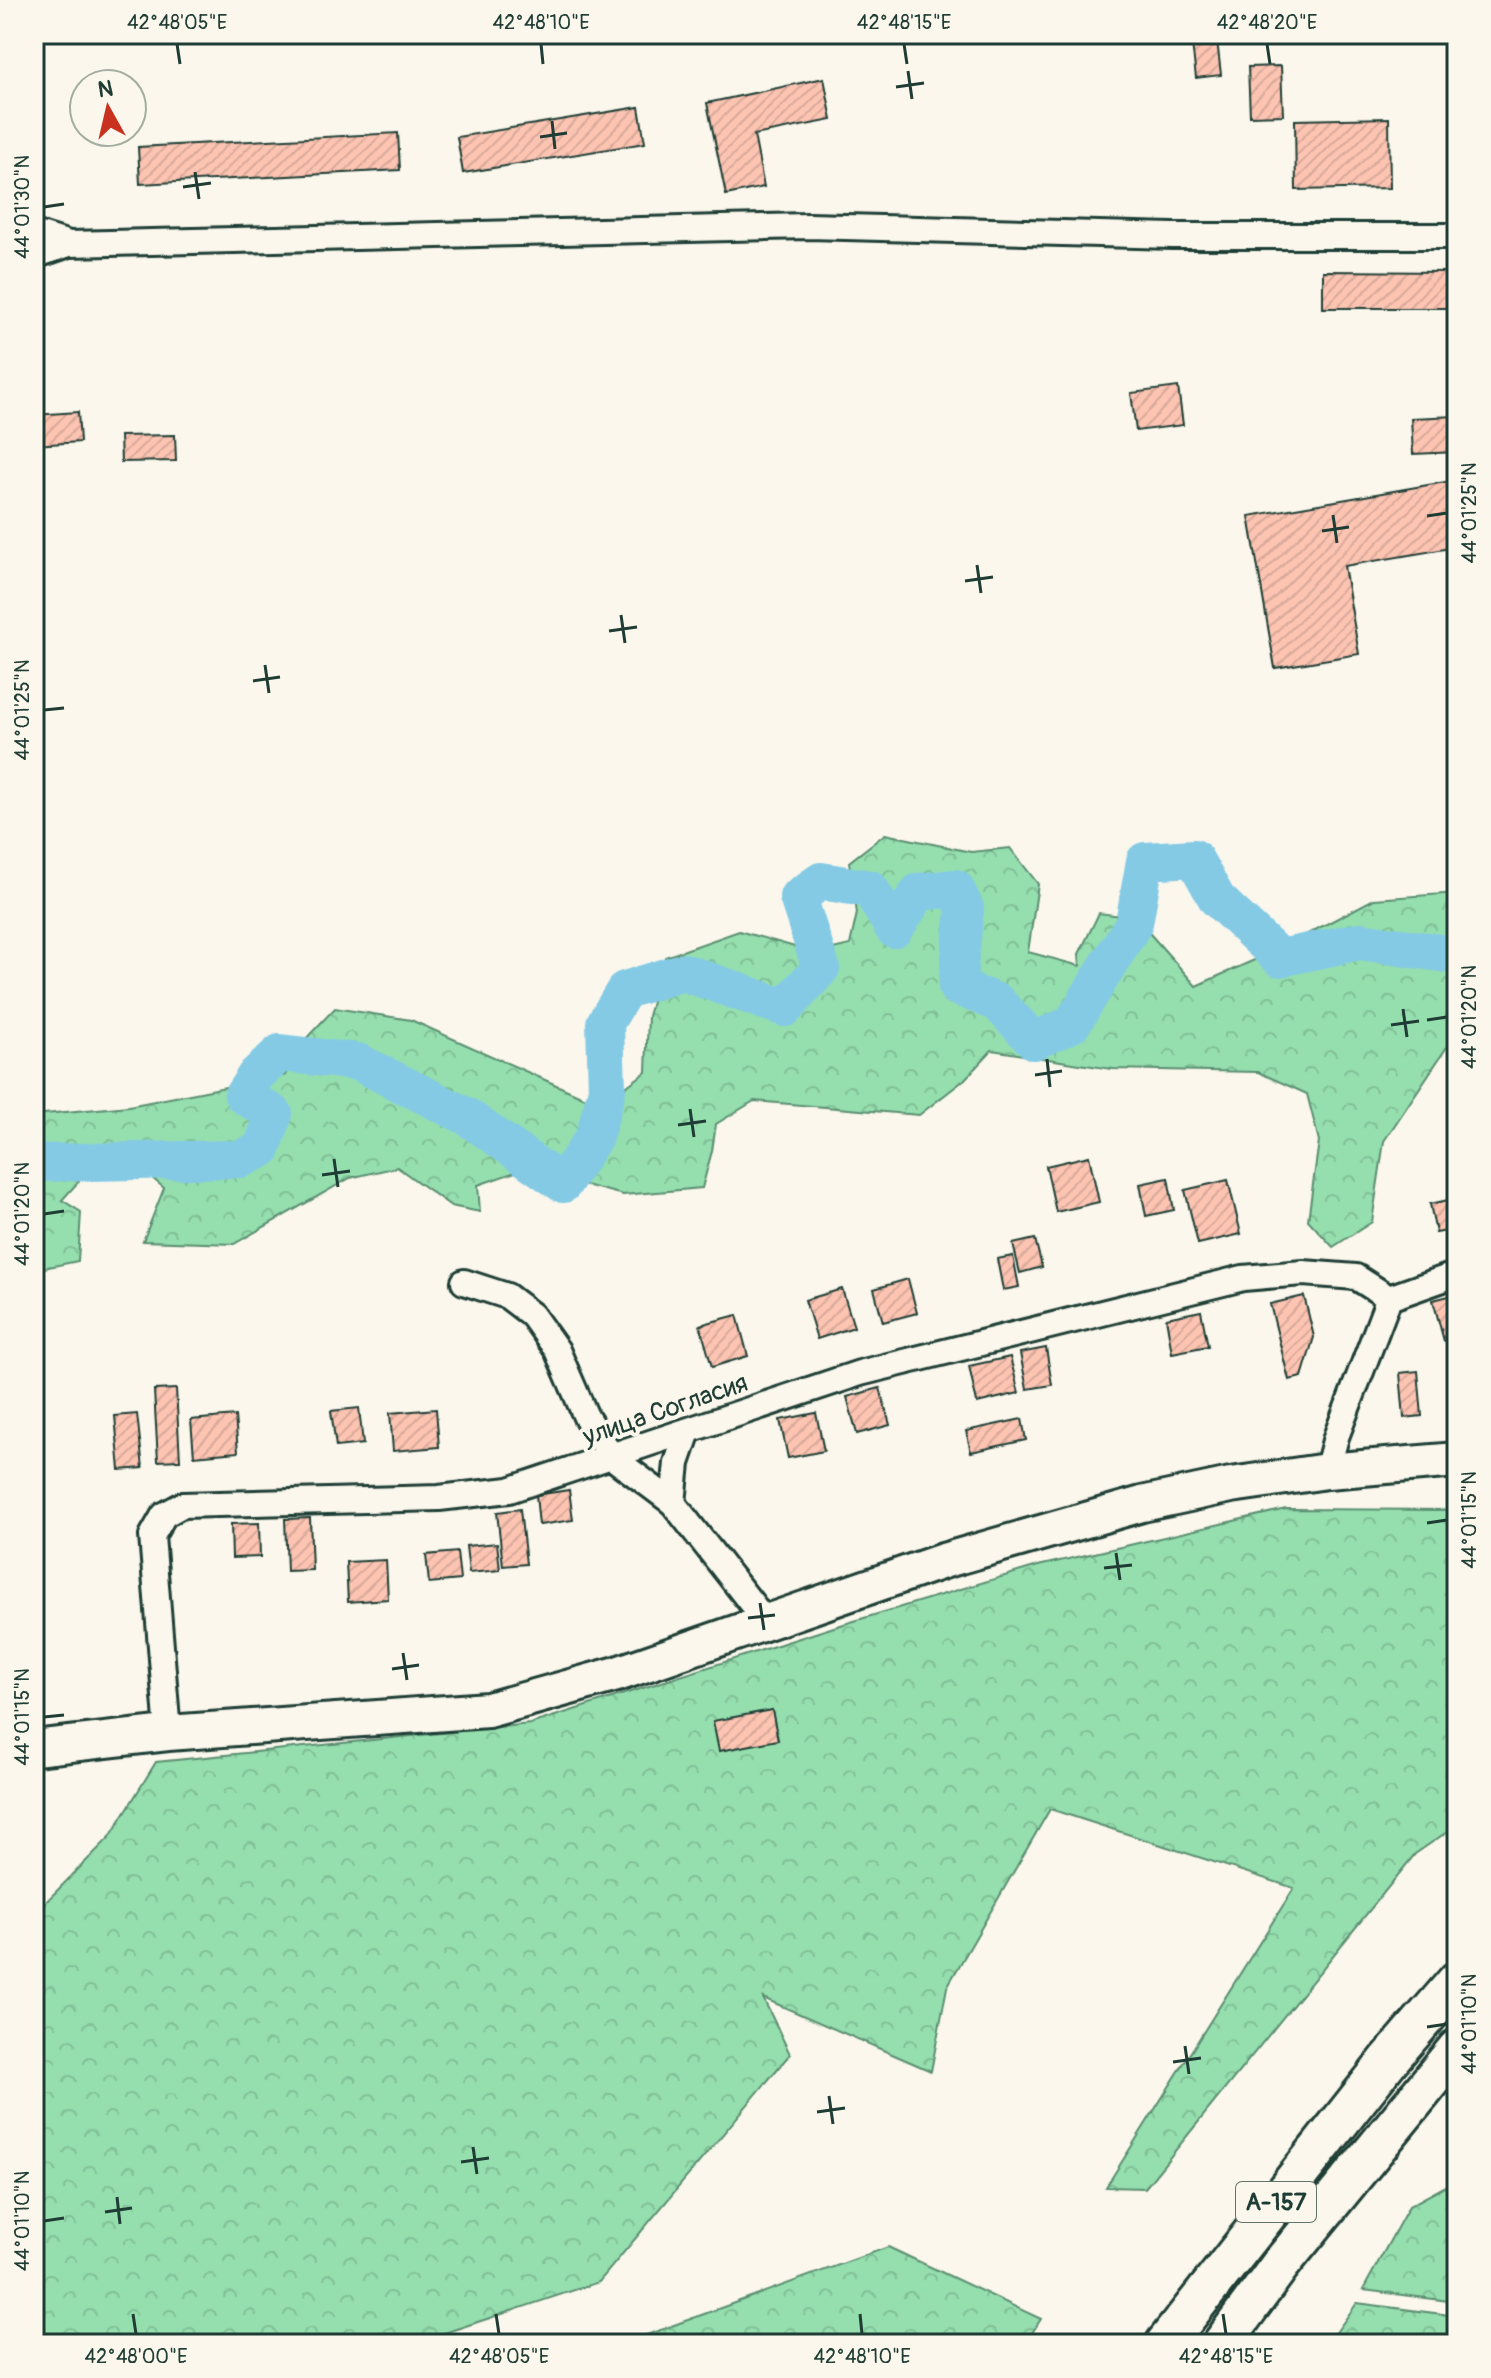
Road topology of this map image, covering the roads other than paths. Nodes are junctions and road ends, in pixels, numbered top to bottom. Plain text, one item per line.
1 (34, 233) edge
2 (1457, 236) edge
3 (69, 244) junction
4 (34, 256) edge
5 (1457, 1274) edge
6 (464, 1282) dead end
7 (1389, 1298) junction
8 (688, 1431) junction
9 (612, 1457) junction
10 (1457, 1460) edge
11 (1327, 1471) junction
12 (673, 1503) junction
13 (766, 1622) junction
14 (168, 1733) junction
15 (34, 1748) edge
16 (1457, 1981) edge
17 (1457, 2049) edge
18 (1165, 2344) edge
19 (1222, 2344) edge

1 - 3 street
2 - 3 street
3 - 4 street
5 - 7 street
6 - 9 street
7 - 8 street, улица Согласия
7 - 11 street
8 - 9 street, улица Согласия
8 - 12 street
9 - 12 street
9 - 14 street, улица Согласия
10 - 11 street
11 - 13 street
12 - 13 street
13 - 14 street
14 - 15 street
16 - 18 main road, А-157
17 - 19 main road, А-157

